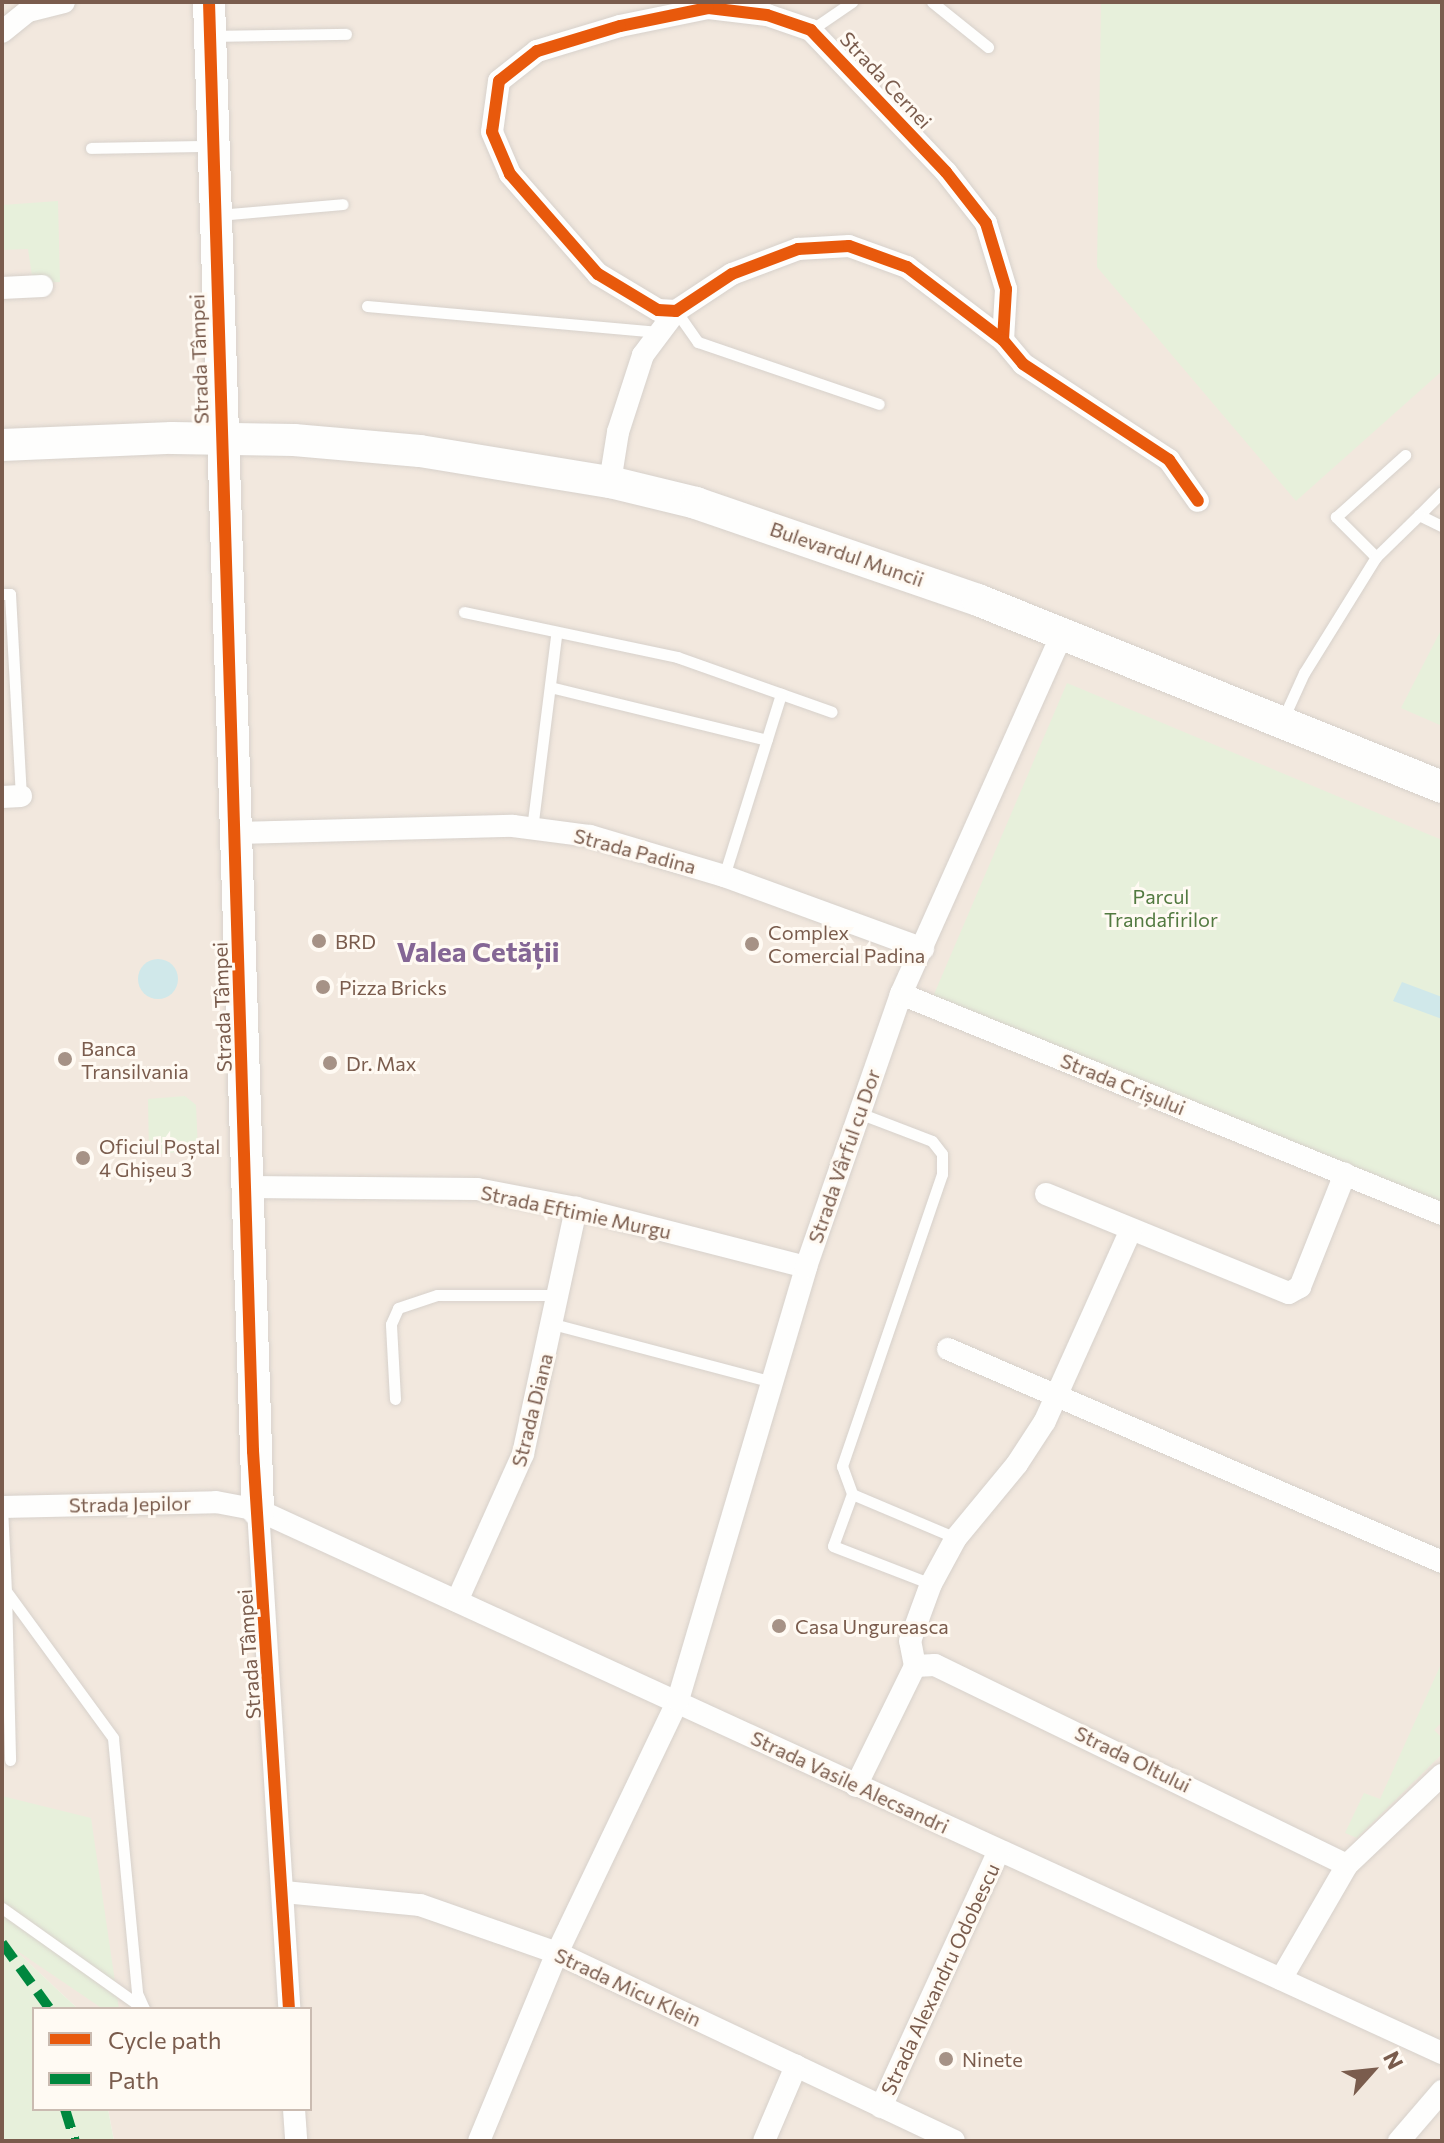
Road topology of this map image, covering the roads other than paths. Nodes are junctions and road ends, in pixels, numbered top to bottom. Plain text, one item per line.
1 (64, 2) edge
2 (201, 2) edge
3 (209, 2) edge
4 (852, 2) edge
5 (932, 2) edge
6 (811, 30) junction
7 (2, 32) edge
8 (346, 34) dead end
9 (207, 37) junction
10 (988, 47) dead end
11 (210, 146) junction
12 (91, 148) dead end
13 (343, 204) dead end
14 (213, 215) junction
15 (42, 286) dead end
16 (2, 288) edge
17 (367, 306) dead end
18 (676, 311) junction
19 (656, 332) junction
20 (1003, 340) junction
21 (879, 404) dead end
22 (222, 438) junction
23 (2, 445) edge
24 (1405, 455) dead end
25 (610, 482) junction
26 (1442, 492) edge
27 (1198, 501) dead end
28 (1419, 515) junction
29 (1442, 526) edge
30 (1376, 557) junction
31 (2, 594) edge
32 (464, 612) dead end
33 (1063, 632) junction
34 (556, 635) junction
35 (550, 687) junction
36 (781, 694) junction
37 (832, 712) dead end
38 (1283, 719) junction
39 (767, 740) junction
40 (1442, 787) edge
41 (12, 797) edge
42 (532, 829) junction
43 (237, 833) junction
44 (724, 876) junction
45 (923, 949) junction
46 (901, 994) junction
47 (858, 1113) junction
48 (1345, 1174) junction
49 (247, 1187) junction
50 (1046, 1194) dead end
51 (576, 1208) junction
52 (1442, 1214) edge
53 (1131, 1230) junction
54 (806, 1267) junction
55 (559, 1295) junction
56 (553, 1324) junction
57 (948, 1349) dead end
58 (773, 1382) junction
59 (1056, 1396) junction
60 (395, 1399) dead end
61 (852, 1494) junction
62 (2, 1507) edge
63 (258, 1510) junction
64 (956, 1538) junction
65 (1442, 1562) edge
66 (931, 1584) junction
67 (6, 1591) junction
68 (457, 1601) junction
69 (915, 1666) junction
70 (678, 1700) junction
71 (10, 1760) dead end
72 (1439, 1783) edge
73 (856, 1786) junction
74 (999, 1851) junction
75 (1347, 1865) junction
76 (284, 1892) junction
77 (2, 1908) edge
78 (557, 1953) junction
79 (1281, 1979) junction
80 (141, 2007) edge
81 (143, 2007) edge
82 (289, 2007) edge
83 (1442, 2053) edge
84 (796, 2066) junction
85 (1442, 2091) edge
86 (881, 2107) junction
87 (294, 2111) edge
88 (296, 2141) edge
89 (479, 2141) edge
90 (764, 2141) edge
91 (954, 2141) edge
92 (1399, 2141) edge

1 - 7 street
2 - 3 street
3 - 9 street, Strada Tâmpei
4 - 6 lane
5 - 10 lane
6 - 18 street, Strada Cernei
6 - 20 street, Strada Cernei
8 - 9 lane
9 - 11 street, Strada Tâmpei
11 - 12 lane
11 - 14 street, Strada Tâmpei
13 - 14 lane
14 - 22 street, Strada Tâmpei
15 - 16 street
17 - 19 lane
18 - 19 street
18 - 20 street
18 - 21 lane
19 - 25 street
20 - 27 street
22 - 23 street, Bulevardul Muncii
22 - 25 street, Bulevardul Muncii
22 - 43 street, Strada Tâmpei
24 - 30 lane
25 - 33 street, Bulevardul Muncii
26 - 28 lane
28 - 29 lane
28 - 30 lane
30 - 38 lane
31 - 41 lane
32 - 34 lane
33 - 38 street, Bulevardul Muncii
33 - 45 street, Strada Vârful cu Dor
34 - 35 lane
34 - 36 lane
35 - 39 lane
35 - 42 lane
36 - 37 lane
36 - 39 lane
38 - 40 street, Bulevardul Muncii
39 - 44 lane
42 - 43 street, Strada Padina
42 - 44 street, Strada Padina
43 - 49 street, Strada Tâmpei
44 - 45 street, Strada Padina
45 - 46 street, Strada Vârful cu Dor
46 - 47 street, Strada Vârful cu Dor
46 - 48 street, Strada Crișului
47 - 54 street, Strada Vârful cu Dor
47 - 61 lane
48 - 52 street, Strada Crișului
48 - 53 street
49 - 51 street, Strada Eftimie Murgu
49 - 63 street, Strada Tâmpei
50 - 53 street
51 - 54 street, Strada Eftimie Murgu
51 - 55 street, Strada Diana
53 - 59 street
54 - 58 street, Strada Vârful cu Dor
55 - 56 street, Strada Diana
55 - 60 lane
56 - 58 lane
56 - 68 street, Strada Diana
57 - 59 street
58 - 70 street, Strada Vârful cu Dor
59 - 64 street
59 - 65 street
61 - 64 lane
61 - 66 lane
62 - 63 street, Strada Jepilor
62 - 67 lane
63 - 68 street, Strada Vasile Alecsandri
63 - 76 street, Strada Tâmpei
64 - 66 street
66 - 69 street
67 - 71 lane
67 - 81 lane
68 - 70 street, Strada Vasile Alecsandri
69 - 73 street
69 - 75 street, Strada Oltului
70 - 73 street, Strada Vasile Alecsandri
70 - 78 street, Strada Vârful cu Dor
72 - 75 street
73 - 74 street, Strada Vasile Alecsandri
74 - 79 street, Strada Vasile Alecsandri
74 - 86 street, Strada Alexandru Odobescu
75 - 79 street
76 - 78 street, Strada Micu Klein
76 - 82 street, Strada Tâmpei
77 - 80 lane
78 - 84 street, Strada Micu Klein
78 - 89 street, Strada Vârful cu Dor
79 - 83 street, Strada Vasile Alecsandri
84 - 86 street, Strada Micu Klein
84 - 90 street
85 - 92 street
86 - 91 street, Strada Micu Klein
87 - 88 street

